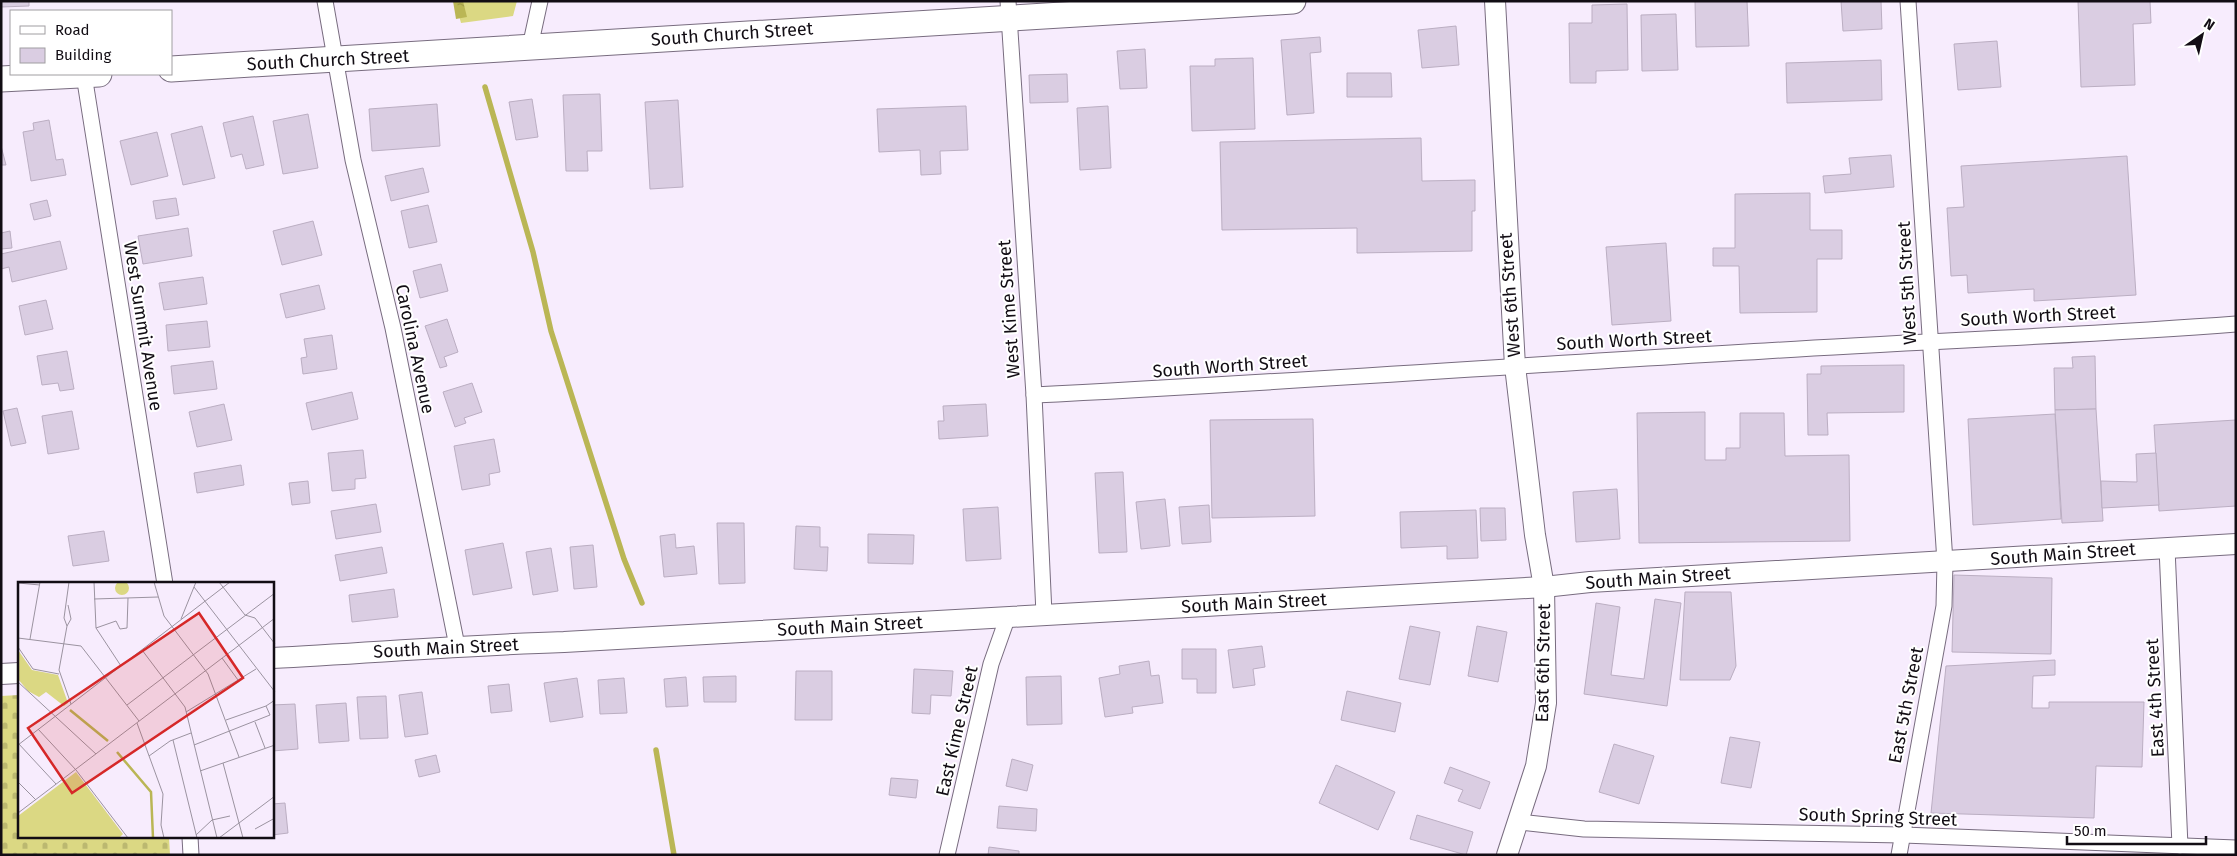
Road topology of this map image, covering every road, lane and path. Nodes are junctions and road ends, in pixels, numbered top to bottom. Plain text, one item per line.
1 (325, 1) edge
2 (540, 1) edge
3 (1292, 1) edge
4 (1495, 1) edge
5 (1908, 1) edge
6 (1218, 4) edge
7 (1009, 10) edge
8 (530, 47) junction
9 (335, 59) junction
10 (172, 69) edge
11 (74, 75) edge
12 (92, 75) edge
13 (1, 79) edge
14 (2236, 324) edge
15 (1929, 341) junction
16 (1515, 366) junction
17 (1034, 395) junction
18 (2236, 544) edge
19 (2167, 548) junction
20 (1945, 562) junction
21 (165, 582) edge
22 (1544, 586) junction
23 (1044, 614) junction
24 (1008, 616) junction
25 (457, 646) junction
26 (274, 658) edge
27 (18, 673) edge
28 (1, 674) edge
29 (1519, 822) junction
30 (1903, 835) junction
31 (190, 838) edge
32 (2180, 846) junction
33 (2236, 848) edge
34 (191, 855) edge
35 (947, 855) edge
36 (1507, 855) edge
37 (1899, 855) edge

1 - 9 street, Carolina Avenue
2 - 8 street
3 - 6 main road, South Church Street
4 - 16 street, West 6th Street
5 - 15 street, West 5th Street
6 - 7 main road, South Church Street
7 - 8 main road, South Church Street
7 - 17 street, West Kime Street
8 - 9 main road, South Church Street
9 - 10 main road, South Church Street
9 - 25 street, Carolina Avenue
11 - 13 main road
12 - 21 street, West Summit Avenue
14 - 15 street, South Worth Street
15 - 16 street, South Worth Street
15 - 20 street, West 5th Street
16 - 17 street, South Worth Street
16 - 22 street, West 6th Street
17 - 23 street, West Kime Street
18 - 19 street, South Main Street
19 - 20 street, South Main Street
19 - 32 street, East 4th Street
20 - 22 street, South Main Street
20 - 30 street, East 5th Street
22 - 23 street, South Main Street
22 - 29 street, East 6th Street
23 - 24 street, South Main Street
24 - 25 street, South Main Street
24 - 35 street, East Kime Street
25 - 26 street, South Main Street
27 - 28 street
29 - 30 street, South Spring Street
29 - 36 street, East 6th Street
30 - 32 street, South Spring Street
30 - 37 street, East 5th Street
31 - 34 street
32 - 33 street, South Spring Street

